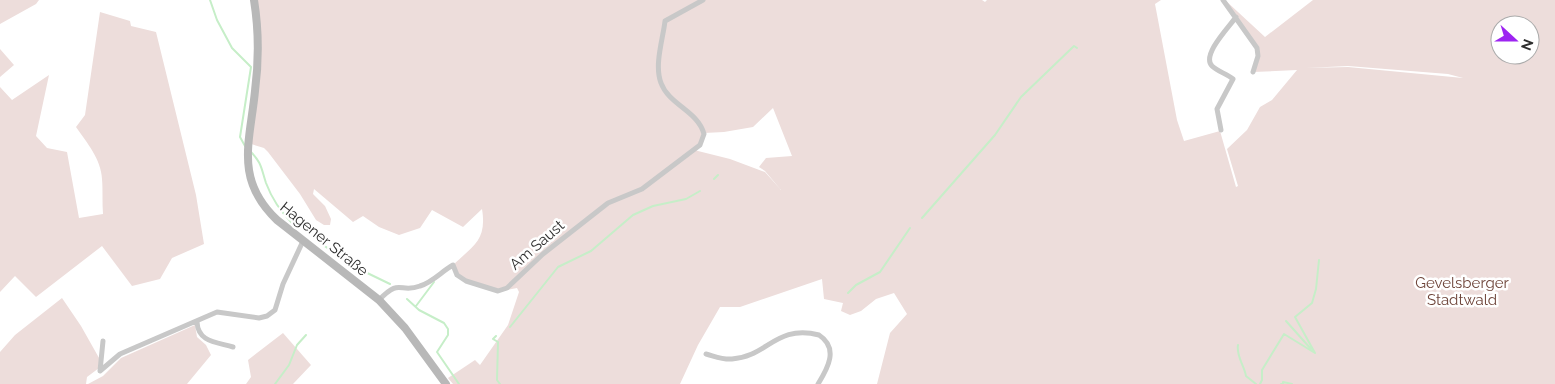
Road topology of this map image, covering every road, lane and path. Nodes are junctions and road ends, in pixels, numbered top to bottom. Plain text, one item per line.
1 (254, 0) edge
2 (703, 0) edge
3 (1224, 0) edge
4 (1236, 17) junction
5 (1253, 72) dead end
6 (1221, 130) dead end
7 (303, 242) junction
8 (378, 300) junction
9 (197, 322) junction
10 (103, 341) dead end
11 (233, 347) dead end
12 (706, 354) dead end
13 (446, 384) edge
14 (818, 384) edge

1 - 7 main road, Hagener Straße
2 - 8 street, Am Saust
3 - 4 street
4 - 5 street
4 - 6 street
7 - 8 main road, Hagener Straße
7 - 9 street
8 - 13 main road, Hagener Straße
9 - 10 street
9 - 11 street
12 - 14 street

